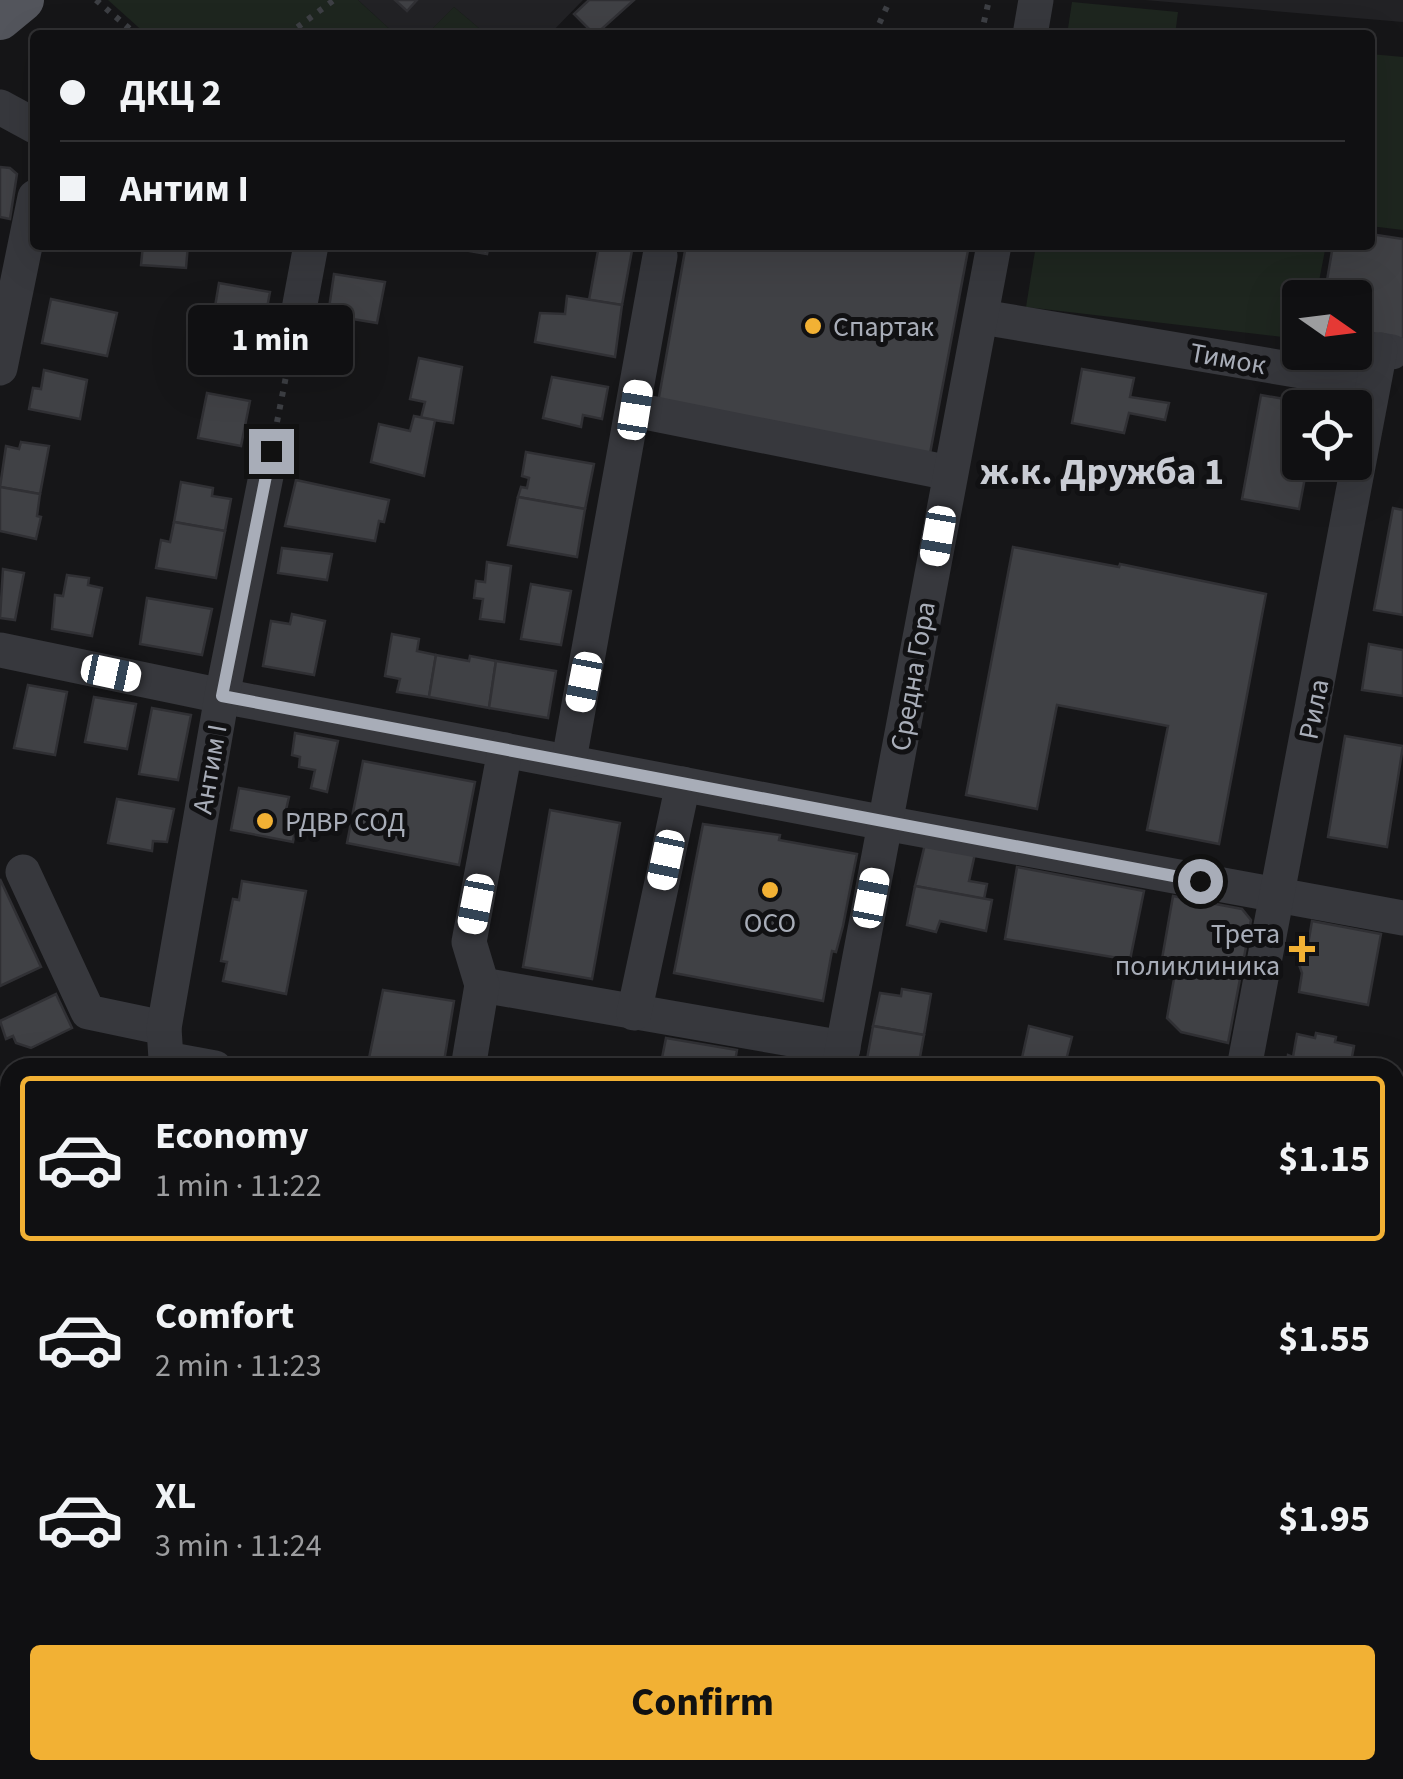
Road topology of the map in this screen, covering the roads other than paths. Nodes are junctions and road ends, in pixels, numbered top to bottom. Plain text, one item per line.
1 (23, 0) edge
2 (1036, 0) edge
3 (0, 19) edge
4 (1031, 30) edge
5 (0, 107) edge
6 (30, 123) edge
7 (30, 221) edge
8 (310, 250) edge
9 (993, 250) edge
10 (660, 256) dead end
11 (982, 317) junction
12 (296, 320) road end
13 (1392, 352) edge
14 (0, 368) edge
15 (635, 410) junction
16 (271, 451) road end
17 (950, 473) junction
18 (0, 650) edge
19 (222, 696) junction
20 (504, 750) junction
21 (569, 760) junction
22 (682, 784) junction
23 (885, 824) junction
24 (22, 872) dead end
25 (1278, 895) junction
26 (1403, 918) edge
27 (482, 985) junction
28 (634, 1012) junction
29 (164, 1028) junction
30 (753, 1051) edge
31 (166, 1058) edge
32 (470, 1058) edge
33 (841, 1058) edge
34 (1246, 1058) edge

1 - 3 main road
2 - 4 street
5 - 6 street
7 - 14 street
8 - 12 street
9 - 11 street, Средна Гора
10 - 15 street
11 - 13 street, Тимок
11 - 17 street, Средна Гора
13 - 25 street, Рила
15 - 17 street
15 - 21 street
16 - 19 street, Антим I
17 - 23 street, Средна Гора
18 - 19 street
19 - 20 street
19 - 29 street, Антим I
20 - 21 street
20 - 27 street
21 - 22 street
22 - 23 street
22 - 28 street
23 - 25 street
23 - 33 street, Средна Гора
24 - 29 street
25 - 26 street
25 - 34 street, Рила
27 - 28 street
27 - 32 street
28 - 30 street
29 - 31 street
30 - 33 street

